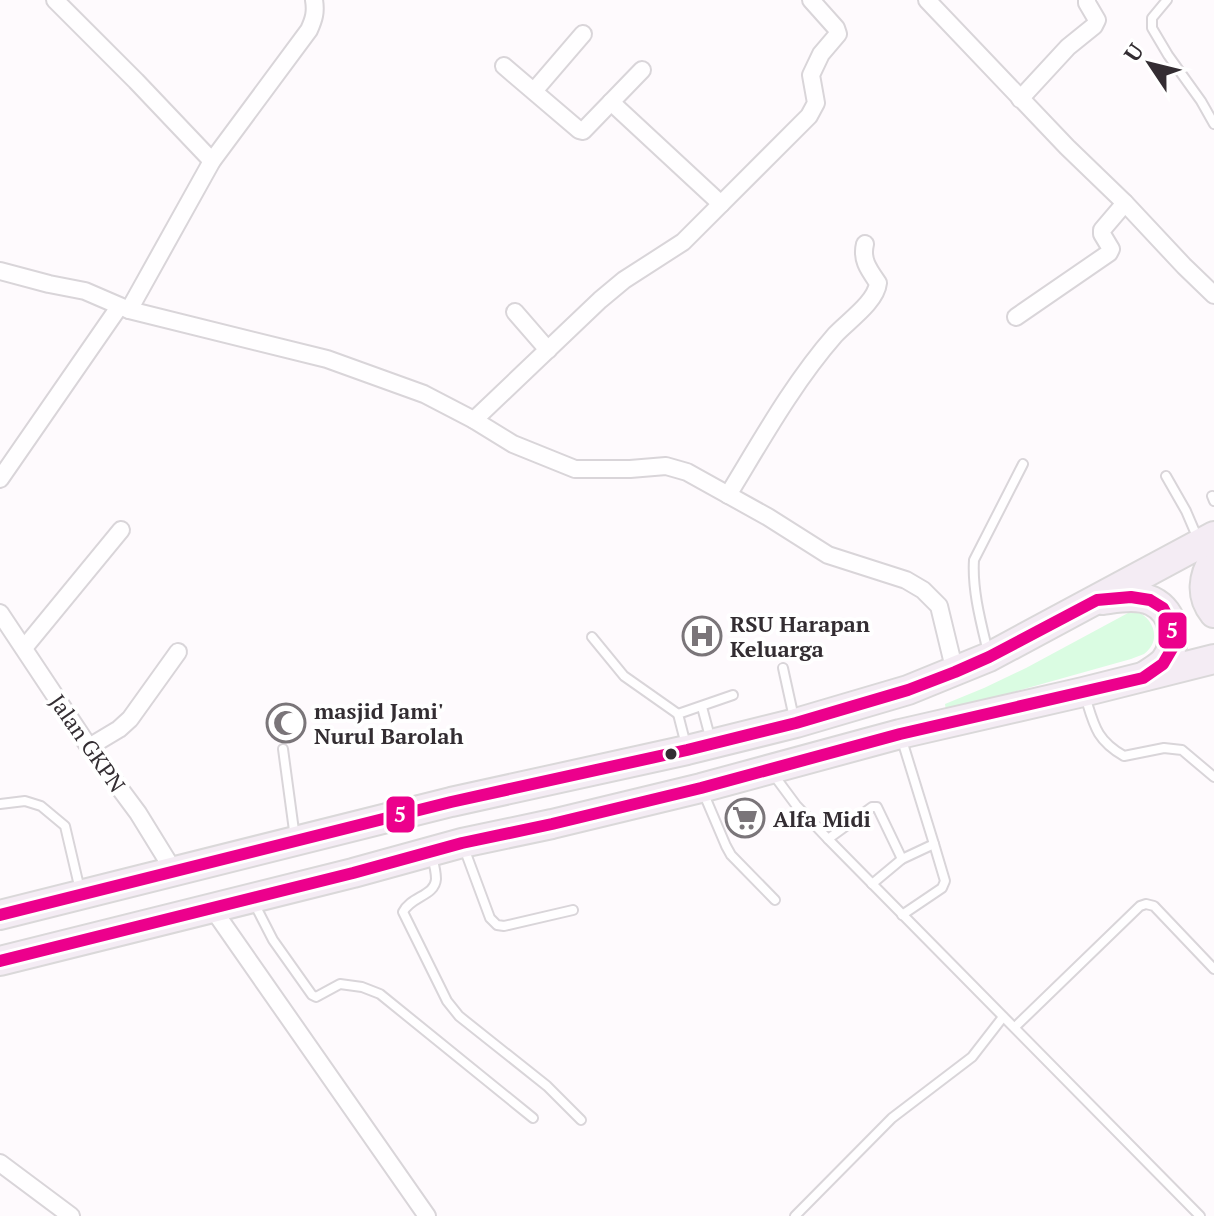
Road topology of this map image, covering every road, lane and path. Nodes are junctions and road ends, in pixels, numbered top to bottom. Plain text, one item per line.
1 (55, 0) edge
2 (314, 0) edge
3 (811, 0) edge
4 (927, 0) edge
5 (1087, 0) edge
6 (1167, 0) edge
7 (583, 34) dead end
8 (504, 66) dead end
9 (642, 70) dead end
10 (534, 91) junction
11 (1020, 99) junction
12 (611, 102) junction
13 (1214, 124) edge
14 (212, 161) junction
15 (1125, 203) junction
16 (721, 204) junction
17 (865, 244) dead end
18 (0, 271) edge
19 (1214, 295) edge
20 (124, 309) junction
21 (515, 312) dead end
22 (1016, 317) dead end
23 (548, 350) junction
24 (474, 420) junction
25 (1023, 464) dead end
26 (1166, 476) dead end
27 (0, 479) edge
28 (728, 495) junction
29 (121, 530) dead end
30 (1209, 546) edge
31 (1097, 600) junction
32 (0, 613) edge
33 (1214, 613) edge
34 (592, 637) dead end
35 (24, 648) junction
36 (178, 652) dead end
37 (989, 657) junction
38 (1214, 659) edge
39 (783, 668) dead end
40 (955, 672) junction
41 (1143, 678) junction
42 (1083, 692) junction
43 (733, 695) dead end
44 (702, 707) junction
45 (678, 714) junction
46 (796, 723) junction
47 (900, 734) junction
48 (89, 747) junction
49 (699, 747) junction
50 (283, 749) dead end
51 (768, 768) junction
52 (1214, 777) edge
53 (701, 788) junction
54 (0, 804) edge
55 (828, 839) junction
56 (295, 842) junction
57 (462, 843) junction
58 (934, 844) junction
59 (431, 852) junction
60 (902, 859) junction
61 (175, 873) junction
62 (872, 884) junction
63 (81, 894) junction
64 (251, 898) junction
65 (775, 900) dead end
66 (212, 908) junction
67 (573, 910) dead end
68 (0, 915) edge
69 (902, 915) junction
70 (0, 961) edge
71 (1214, 969) edge
72 (1003, 1017) junction
73 (1015, 1027) junction
74 (533, 1118) dead end
75 (581, 1120) dead end
76 (0, 1163) edge
77 (71, 1216) edge
78 (427, 1216) edge
79 (795, 1216) edge
80 (1200, 1216) edge

1 - 14 street
2 - 14 street
3 - 16 street
4 - 11 street
5 - 11 street
6 - 13 lane
7 - 10 street
8 - 10 street
9 - 12 street
10 - 12 street
11 - 15 street
12 - 16 street
14 - 20 street
15 - 19 street
15 - 22 street
16 - 23 street
17 - 28 street
18 - 20 street
20 - 24 street
20 - 27 street
21 - 23 street
23 - 24 street
24 - 28 street
25 - 37 lane
26 - 30 lane
28 - 40 street
29 - 35 street
30 - 31 highway
30 - 33 highway
31 - 37 highway
31 - 41 highway
32 - 35 street, Jalan GKPN
34 - 45 lane
35 - 48 street, Jalan GKPN
36 - 48 street
37 - 40 highway
38 - 41 highway
39 - 46 lane
40 - 46 highway
41 - 42 highway
42 - 47 highway
42 - 52 lane
43 - 44 lane
44 - 45 lane
44 - 49 lane
45 - 49 lane
46 - 49 highway
47 - 51 highway
47 - 58 lane
48 - 61 street, Jalan GKPN
49 - 56 highway
50 - 56 lane
51 - 53 highway
51 - 55 lane
53 - 57 highway
53 - 65 lane
54 - 63 lane
55 - 60 lane
55 - 62 lane
56 - 61 highway
57 - 59 highway
57 - 67 lane
58 - 60 lane
58 - 69 lane
59 - 64 highway
59 - 75 lane
60 - 62 lane
61 - 63 highway
62 - 69 lane
63 - 68 highway
64 - 66 highway
64 - 74 lane
66 - 70 highway
66 - 78 street
69 - 72 lane
71 - 73 lane
72 - 73 lane
72 - 79 lane
73 - 80 lane
76 - 77 street

